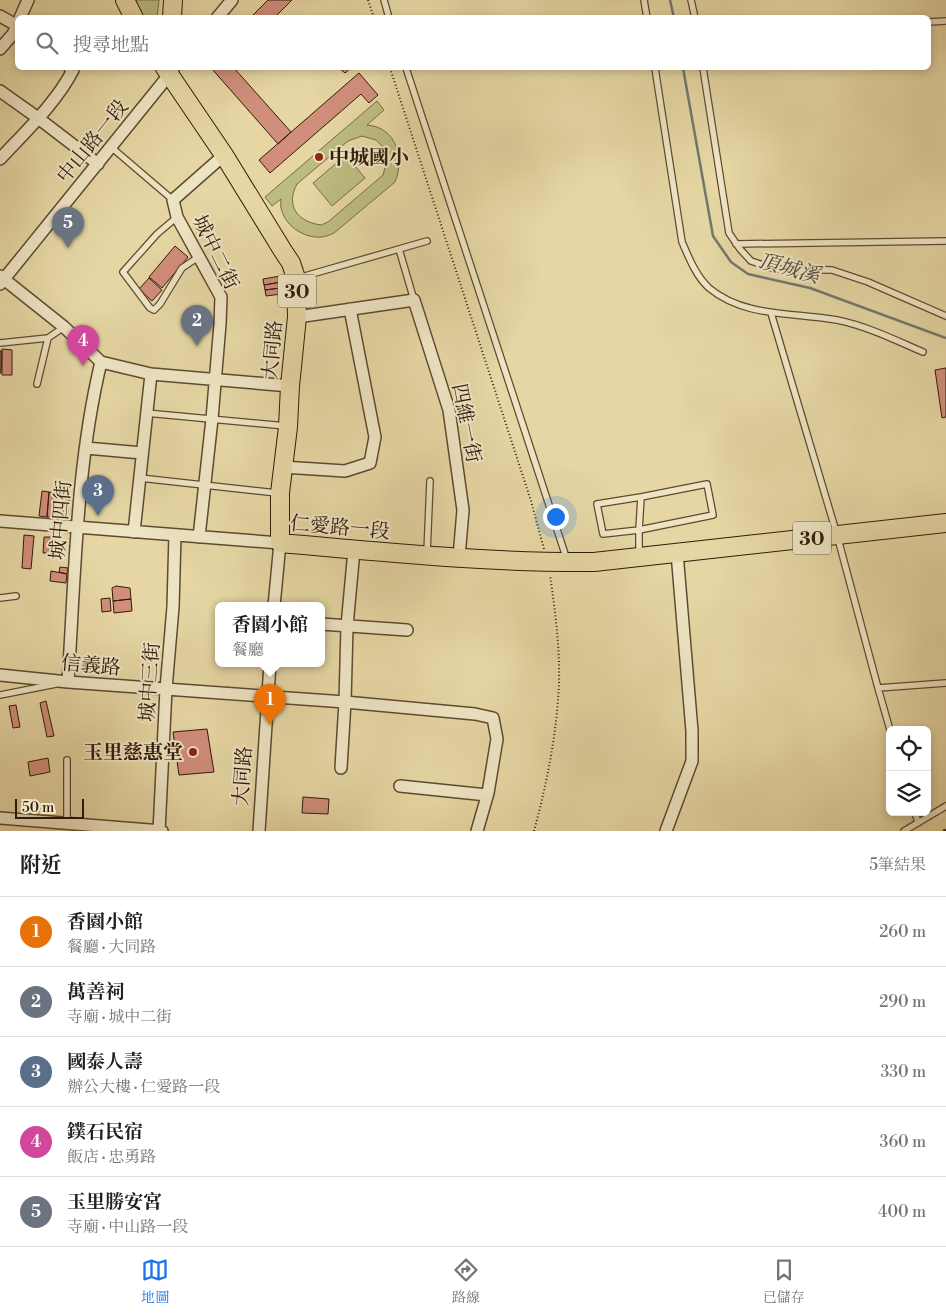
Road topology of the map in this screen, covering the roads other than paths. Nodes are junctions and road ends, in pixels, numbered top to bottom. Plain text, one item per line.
1 (28, 0) edge
2 (126, 0) edge
3 (171, 0) edge
4 (232, 0) edge
5 (384, 0) edge
6 (644, 0) edge
7 (692, 0) edge
8 (21, 15) edge
9 (133, 15) edge
10 (136, 15) edge
11 (166, 15) edge
12 (172, 15) edge
13 (220, 15) edge
14 (388, 15) edge
15 (646, 15) edge
16 (694, 15) edge
17 (0, 16) edge
18 (946, 21) edge
19 (931, 22) edge
20 (15, 24) edge
21 (15, 30) edge
22 (0, 49) edge
23 (73, 70) edge
24 (169, 70) edge
25 (171, 70) edge
26 (407, 70) edge
27 (655, 70) edge
28 (703, 70) edge
29 (0, 91) edge
30 (38, 118) junction
31 (111, 147) junction
32 (224, 155) junction
33 (0, 159) edge
34 (98, 164) junction
35 (173, 200) junction
36 (177, 217) junction
37 (427, 241) dead end
38 (946, 241) edge
39 (736, 244) junction
40 (399, 250) junction
41 (200, 256) junction
42 (296, 278) junction
43 (1, 280) edge
44 (414, 300) junction
45 (350, 309) junction
46 (772, 313) junction
47 (946, 316) edge
48 (298, 317) junction
49 (64, 328) junction
50 (48, 338) junction
51 (0, 343) edge
52 (923, 352) dead end
53 (101, 362) junction
54 (151, 374) junction
55 (214, 380) junction
56 (37, 384) dead end
57 (290, 386) junction
58 (146, 413) junction
59 (212, 419) junction
60 (288, 426) junction
61 (86, 448) junction
62 (142, 453) junction
63 (283, 467) junction
64 (140, 478) junction
65 (430, 481) dead end
66 (204, 486) junction
67 (280, 493) junction
68 (641, 497) junction
69 (0, 521) edge
70 (946, 523) edge
71 (78, 528) junction
72 (639, 530) junction
73 (134, 532) junction
74 (175, 535) junction
75 (837, 535) junction
76 (199, 537) junction
77 (280, 543) junction
78 (354, 550) junction
79 (678, 552) junction
80 (427, 555) junction
81 (459, 556) junction
82 (638, 557) junction
83 (568, 562) junction
84 (16, 596) dead end
85 (0, 598) edge
86 (274, 602) edge
87 (325, 624) edge
88 (347, 626) junction
89 (407, 630) dead end
90 (270, 667) edge
91 (0, 675) edge
92 (68, 682) junction
93 (946, 682) edge
94 (878, 688) junction
95 (166, 690) junction
96 (0, 695) edge
97 (268, 696) junction
98 (345, 702) junction
99 (889, 726) edge
100 (68, 760) dead end
101 (341, 768) dead end
102 (400, 786) dead end
103 (487, 795) junction
104 (946, 806) edge
105 (916, 816) edge
106 (0, 818) edge
107 (918, 823) junction
108 (62, 826) edge
109 (160, 831) edge
110 (259, 831) edge
111 (477, 831) edge
112 (666, 831) edge
113 (904, 831) edge

1 - 8 street
2 - 9 main road
2 - 10 lane
3 - 11 lane
3 - 12 main road
4 - 13 street
5 - 14 lane
6 - 15 lane
7 - 16 lane
17 - 20 street
18 - 19 lane
21 - 22 street
23 - 30 street
24 - 31 street, 中山路一段
25 - 32 main road, 大同路 / 30
26 - 83 lane
27 - 46 lane
28 - 39 lane
29 - 30 street
30 - 33 street
30 - 34 street
31 - 34 street, 中山路一段
31 - 35 lane
32 - 35 street, 城中二街
32 - 42 main road, 大同路 / 30
34 - 43 street, 中山路一段
35 - 36 street, 城中二街
36 - 41 street, 城中二街
36 - 41 lane
37 - 40 lane
38 - 39 lane
39 - 47 lane
40 - 42 lane
40 - 44 lane, 四維一街
41 - 55 street, 城中二街
42 - 48 main road, 大同路 / 30
43 - 49 street
44 - 45 street
44 - 81 street, 四維一街
45 - 48 street
45 - 63 street
46 - 52 lane
46 - 75 lane
48 - 57 main road, 大同路 / 30
49 - 50 lane
49 - 53 street
50 - 51 lane
50 - 56 lane
53 - 54 street
53 - 61 street, 城中四街
54 - 55 street
54 - 58 street
55 - 57 street
55 - 59 street, 城中二街
57 - 60 main road, 大同路 / 30
58 - 59 lane
58 - 62 street
59 - 60 lane
59 - 66 street, 城中二街
60 - 63 main road, 大同路 / 30
61 - 62 street
61 - 71 street, 城中四街
62 - 64 street
63 - 67 main road, 大同路 / 30
64 - 66 lane
64 - 73 street
65 - 80 lane
66 - 67 lane
66 - 76 street, 城中二街
67 - 77 main road, 大同路 / 30
68 - 72 lane
68 - 72 lane
68 - 72 lane
69 - 71 street, 仁愛路一段
70 - 75 main road, 30
71 - 73 street, 仁愛路一段
71 - 92 street, 城中四街
72 - 82 lane
73 - 74 street, 仁愛路一段
74 - 76 street, 仁愛路一段
74 - 95 street, 城中三街
75 - 79 main road, 30
75 - 94 lane
76 - 77 street, 仁愛路一段
77 - 78 main road, 仁愛路一段 / 30
77 - 86 street, 大同路
78 - 80 main road, 仁愛路一段 / 30
78 - 88 street
79 - 82 main road, 仁愛路一段 / 30
79 - 112 street
80 - 81 main road, 仁愛路一段 / 30
81 - 83 main road, 仁愛路一段 / 30
82 - 83 main road, 仁愛路一段 / 30
84 - 85 lane
87 - 88 street
88 - 89 street
88 - 98 street
90 - 97 street, 大同路
91 - 92 street, 信義路
92 - 95 street, 信義路
92 - 96 lane
93 - 94 lane
94 - 99 lane
95 - 97 street, 信義路
95 - 109 street, 城中三街
97 - 98 street, 信義路
97 - 110 street, 大同路
98 - 101 street
98 - 103 street, 信義路
100 - 108 lane
102 - 103 street
103 - 111 street
104 - 107 lane
105 - 107 lane
106 - 108 street
107 - 113 lane
108 - 109 street

